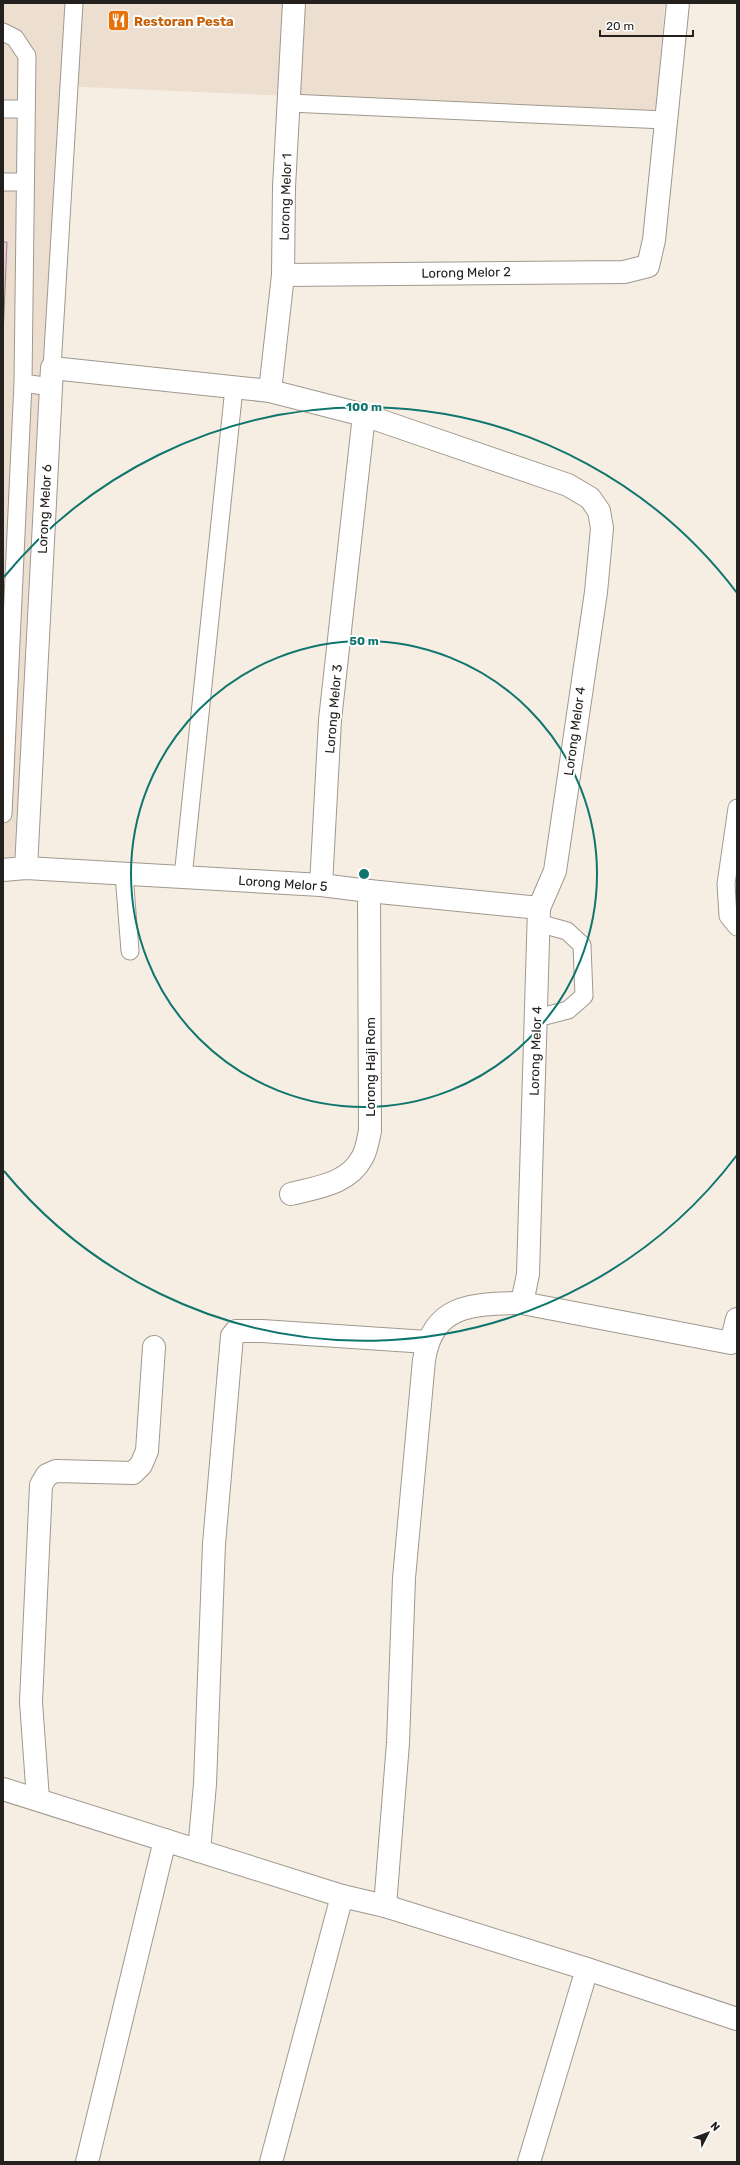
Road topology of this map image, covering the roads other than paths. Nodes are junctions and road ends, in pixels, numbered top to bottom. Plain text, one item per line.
1 (74, 3) edge
2 (294, 3) edge
3 (678, 3) edge
4 (3, 32) edge
5 (289, 103) junction
6 (3, 109) edge
7 (26, 109) junction
8 (665, 120) junction
9 (3, 182) edge
10 (25, 182) junction
11 (283, 275) junction
12 (51, 377) junction
13 (23, 384) junction
14 (234, 388) junction
15 (270, 391) junction
16 (364, 415) junction
17 (737, 808) edge
18 (4, 814) edge
19 (26, 868) junction
20 (3, 870) edge
21 (124, 874) junction
22 (183, 877) junction
23 (321, 884) junction
24 (369, 891) junction
25 (539, 915) junction
26 (737, 927) edge
27 (130, 951) dead end
28 (537, 1018) junction
29 (291, 1194) dead end
30 (522, 1303) junction
31 (737, 1319) edge
32 (427, 1342) junction
33 (154, 1346) dead end
34 (3, 1789) edge
35 (38, 1799) junction
36 (166, 1840) junction
37 (199, 1851) junction
38 (342, 1896) junction
39 (385, 1906) junction
40 (587, 1970) junction
41 (737, 2019) edge
42 (88, 2162) edge
43 (271, 2162) edge
44 (529, 2162) edge

1 - 12 lane
2 - 5 street, Lorong Melor 1
3 - 8 street
4 - 7 lane
5 - 8 lane
5 - 11 street, Lorong Melor 1
6 - 7 lane
7 - 10 lane
8 - 11 street, Lorong Melor 2
9 - 10 lane
10 - 13 lane
11 - 15 street, Lorong Melor 1
12 - 13 lane
12 - 14 street
12 - 19 street, Lorong Melor 6
13 - 18 lane
14 - 15 street
14 - 22 lane
15 - 16 street, Lorong Melor 4
16 - 23 street, Lorong Melor 3
16 - 25 street, Lorong Melor 4
17 - 26 lane
19 - 20 street, Lorong Melor 5
19 - 21 street, Lorong Melor 5
21 - 22 street, Lorong Melor 5
21 - 27 lane
22 - 23 street, Lorong Melor 5
23 - 24 street, Lorong Melor 5
24 - 25 street, Lorong Melor 5
24 - 29 street, Lorong Haji Rom
25 - 28 street, Lorong Melor 4
25 - 28 lane
28 - 30 street, Lorong Melor 4
30 - 31 street
30 - 32 street
32 - 37 street
32 - 39 street
33 - 35 street
34 - 35 street
35 - 36 street
36 - 37 street
36 - 42 street
37 - 38 street
38 - 39 street
38 - 43 street
39 - 40 street
40 - 41 street
40 - 44 street

